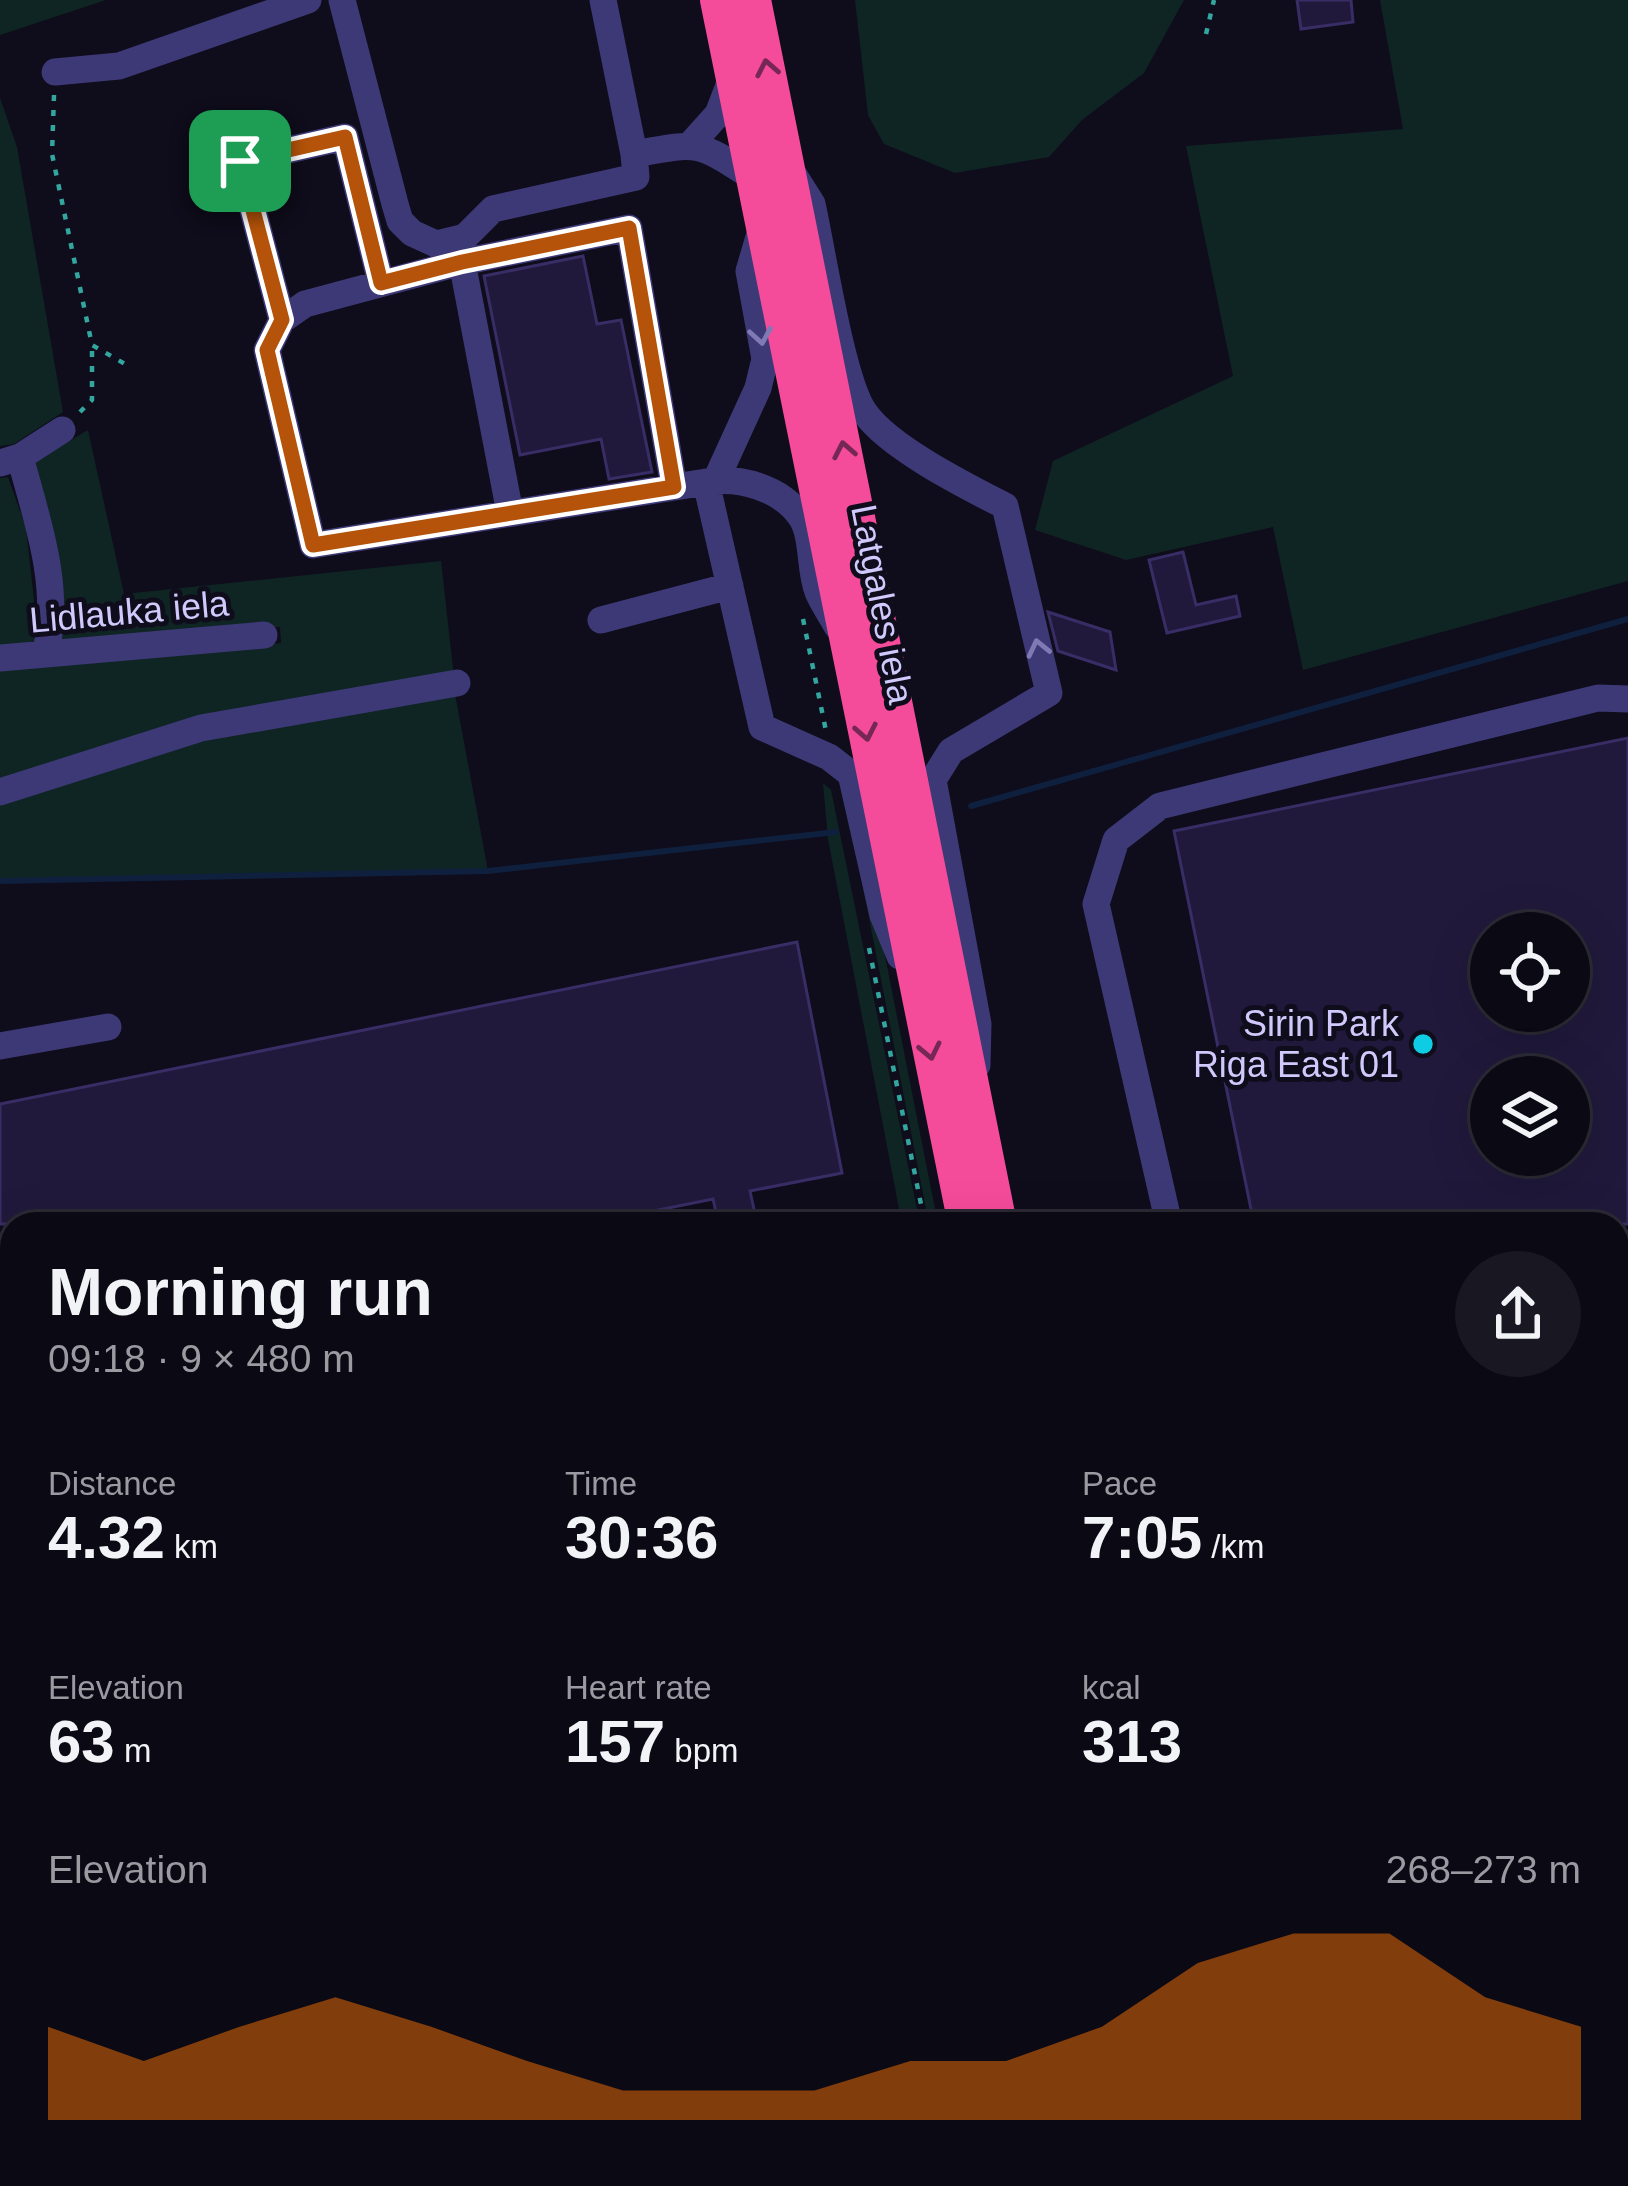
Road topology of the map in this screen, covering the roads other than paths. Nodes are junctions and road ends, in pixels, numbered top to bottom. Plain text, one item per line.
1 (308, 0) edge
2 (342, 0) edge
3 (603, 0) edge
4 (718, 0) edge
5 (753, 0) edge
6 (55, 71) road end
7 (733, 75) junction
8 (691, 144) junction
9 (634, 154) junction
10 (770, 171) junction
11 (763, 222) junction
12 (462, 262) junction
13 (381, 283) junction
14 (282, 320) junction
15 (62, 430) road end
16 (10, 460) edge
17 (711, 481) junction
18 (674, 487) junction
19 (510, 513) junction
20 (730, 586) junction
21 (602, 620) dead end
22 (264, 635) dead end
23 (850, 649) junction
24 (46, 651) junction
25 (0, 658) edge
26 (457, 683) dead end
27 (1628, 699) edge
28 (0, 792) edge
29 (915, 976) junction
30 (108, 1027) dead end
31 (0, 1046) edge
32 (971, 1083) junction
33 (964, 1212) edge
34 (997, 1212) edge
35 (1166, 1212) edge

1 - 6 street
2 - 9 street
3 - 9 street
4 - 7 highway, Latgales iela
10 -> 5 highway, Latgales iela
7 - 8 street
7 - 10 highway, Latgales iela
8 - 9 street
8 - 10 street
10 - 11 highway, Latgales iela
32 -> 10 highway, Latgales iela
32 -> 10 street, Latgales iela
11 -> 17 street
11 - 23 highway, Latgales iela
12 - 13 street
12 - 18 street
12 - 19 street
13 - 14 street
13 - 14 street
14 - 19 street
15 - 16 street
16 - 24 street
17 - 18 street
17 - 20 street
17 - 23 street
18 - 19 street
20 - 21 street
20 - 29 street
22 - 24 street, Lidlauka iela
23 -> 29 highway, Latgales iela
24 - 25 street, Lidlauka iela
26 - 28 street
27 - 35 street
29 -> 33 highway, Latgales iela
30 - 31 street
32 - 34 highway, Latgales iela

